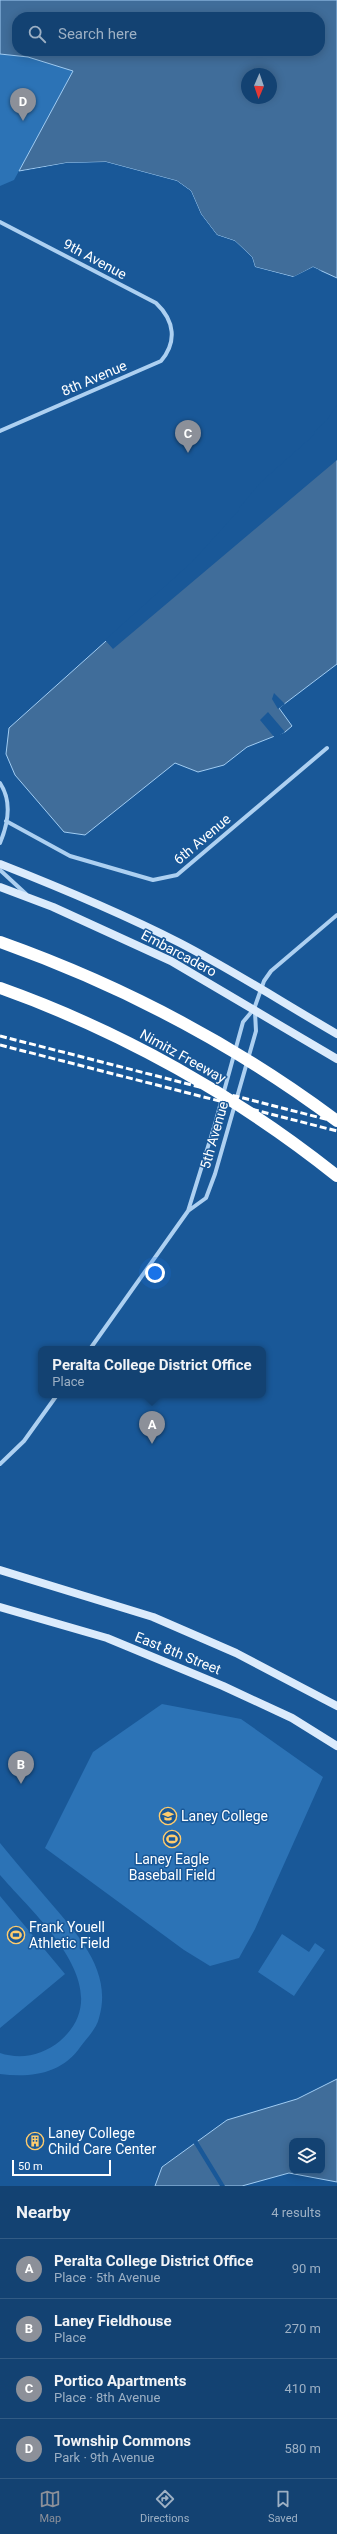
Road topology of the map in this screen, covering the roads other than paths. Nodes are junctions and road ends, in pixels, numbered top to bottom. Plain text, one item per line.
1 (0, 222) edge
2 (172, 325) joint
3 (0, 431) edge
4 (327, 748) dead end
5 (0, 783) edge
6 (6, 821) junction
7 (0, 843) edge
8 (0, 864) edge
9 (0, 870) edge
10 (0, 887) edge
11 (30, 898) junction
12 (337, 914) edge
13 (0, 942) edge
14 (0, 988) edge
15 (261, 988) junction
16 (254, 1010) junction
17 (337, 1034) edge
18 (337, 1059) edge
19 (337, 1121) edge
20 (337, 1176) edge
21 (188, 1211) junction
22 (92, 1346) edge
23 (55, 1398) edge
24 (0, 1464) edge
25 (0, 1570) edge
26 (0, 1607) edge
27 (337, 1706) edge
28 (337, 1746) edge

1 - 2 street, 9th Avenue
2 - 3 street, 8th Avenue
4 - 6 street, 6th Avenue
5 - 6 street
6 - 7 street
8 - 15 main road, Embarcadero
9 - 11 street
10 - 11 main road, Embarcadero
11 - 16 main road, Embarcadero
12 - 15 street, 5th Avenue
13 - 19 highway, Nimitz Freeway, bridge
14 - 20 highway, Nimitz Freeway, bridge
15 - 16 street, 5th Avenue
15 - 17 main road, Embarcadero
16 - 18 main road, Embarcadero
16 - 21 street, 5th Avenue
16 - 21 street, 5th Avenue
21 - 22 street, 5th Avenue
23 - 24 street
25 - 27 main road, East 8th Street
26 - 28 main road, East 8th Street

